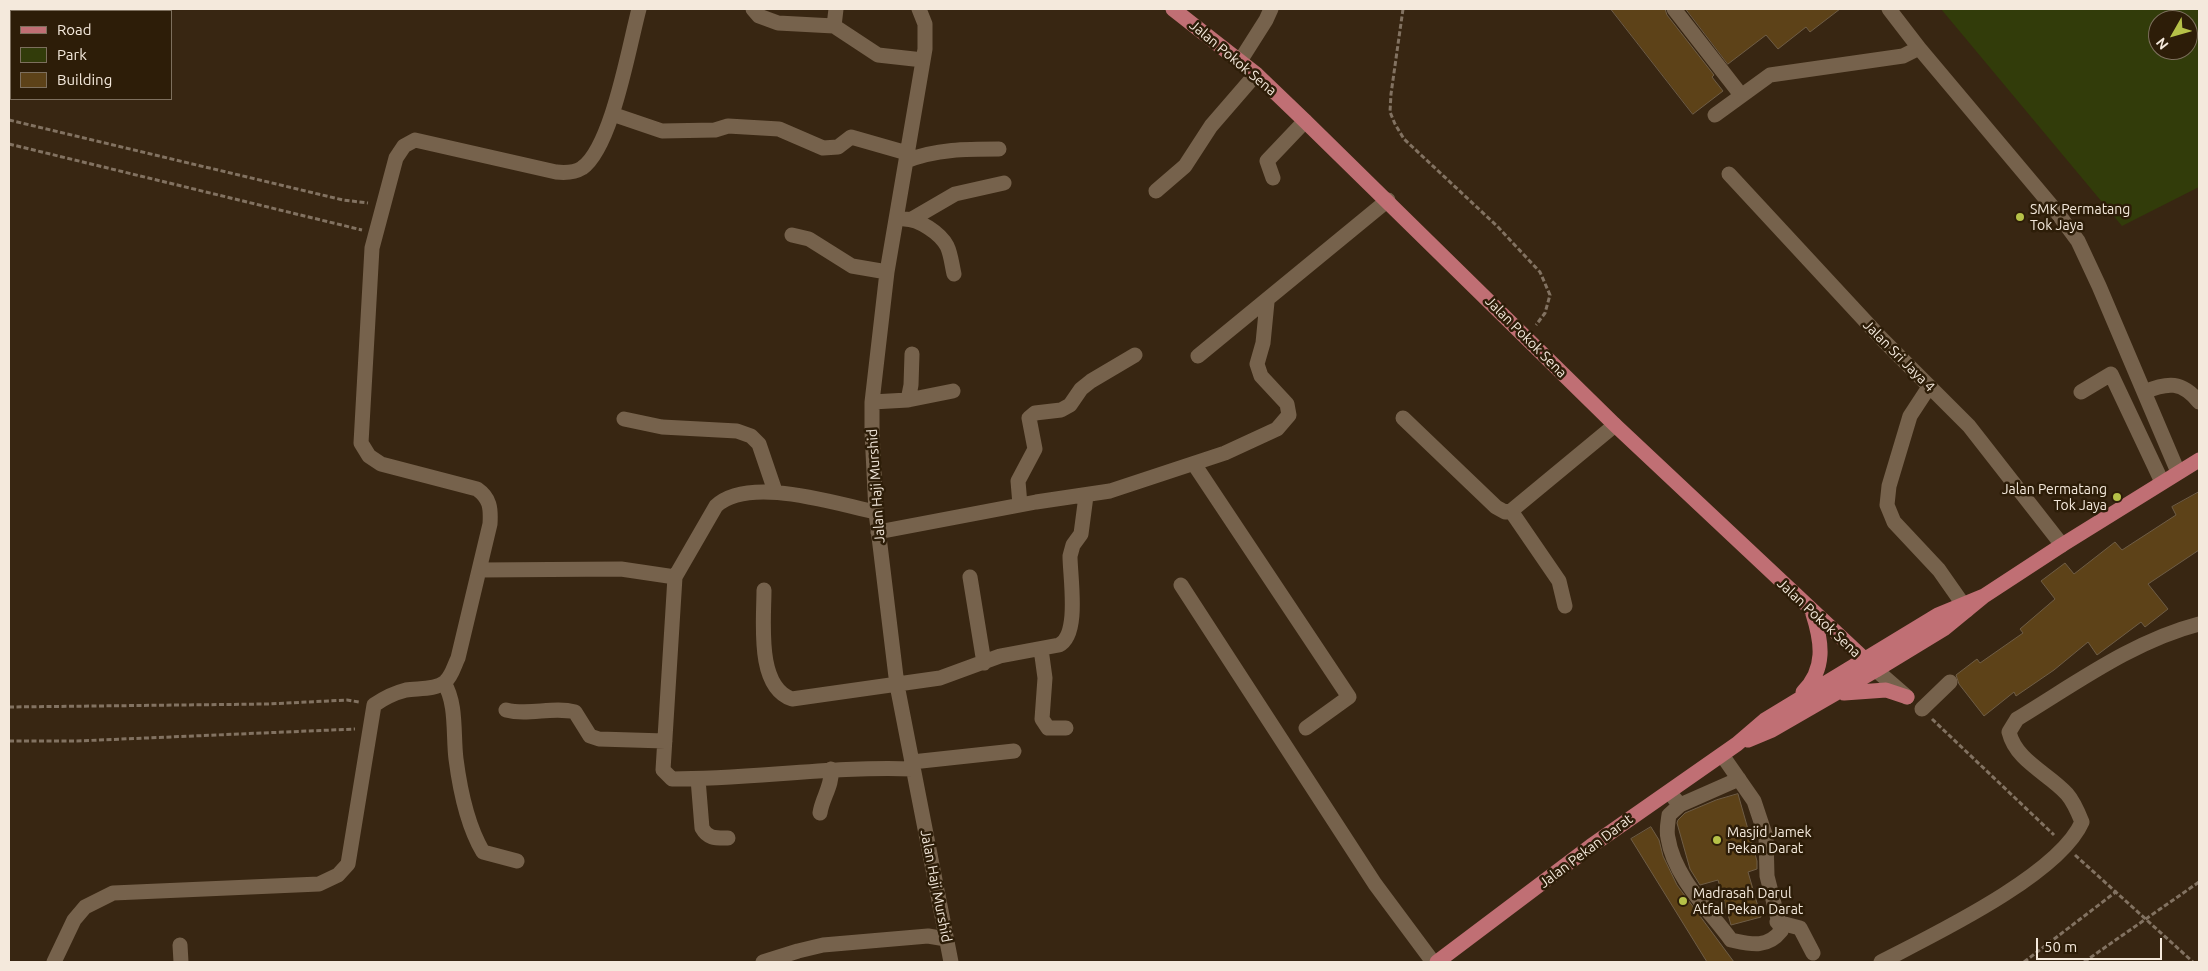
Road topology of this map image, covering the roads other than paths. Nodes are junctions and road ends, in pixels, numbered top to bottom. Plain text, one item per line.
1 (639, 9) edge
2 (753, 9) edge
3 (836, 9) edge
4 (918, 9) edge
5 (925, 9) edge
6 (1173, 9) edge
7 (1271, 9) edge
8 (1674, 9) edge
9 (1889, 9) edge
10 (925, 24) junction
11 (834, 26) junction
12 (1919, 48) junction
13 (923, 60) junction
14 (1240, 62) junction
15 (1256, 74) junction
16 (1741, 95) junction
17 (612, 114) junction
18 (1715, 115) dead end
19 (1305, 121) junction
20 (999, 150) dead end
21 (906, 157) junction
22 (1729, 174) dead end
23 (1273, 178) dead end
24 (1004, 183) dead end
25 (1156, 191) dead end
26 (1388, 200) junction
27 (904, 219) junction
28 (792, 235) dead end
29 (887, 272) junction
30 (954, 274) dead end
31 (1267, 302) junction
32 (912, 354) dead end
33 (1135, 355) dead end
34 (1198, 356) dead end
35 (1929, 387) junction
36 (952, 391) dead end
37 (2081, 392) dead end
38 (2144, 392) junction
39 (908, 400) junction
40 (872, 402) junction
41 (2199, 402) edge
42 (1402, 418) dead end
43 (624, 419) dead end
44 (1615, 425) junction
45 (2199, 460) edge
46 (1194, 464) junction
47 (2170, 477) junction
48 (775, 490) junction
49 (1086, 496) junction
50 (1020, 505) junction
51 (876, 512) junction
52 (1511, 512) junction
53 (878, 532) junction
54 (2062, 545) junction
55 (489, 570) junction
56 (674, 577) junction
57 (970, 577) dead end
58 (1181, 584) dead end
59 (764, 590) dead end
60 (1565, 606) dead end
61 (1966, 607) junction
62 (1812, 612) junction
63 (2199, 624) edge
64 (1040, 649) junction
65 (1863, 659) junction
66 (984, 663) junction
67 (1876, 670) junction
68 (1950, 682) dead end
69 (444, 683) junction
70 (897, 684) junction
71 (1835, 694) junction
72 (1907, 697) joint
73 (1793, 702) junction
74 (506, 710) dead end
75 (1922, 710) road end
76 (1066, 728) dead end
77 (1306, 728) dead end
78 (665, 741) junction
79 (1737, 744) junction
80 (1014, 751) dead end
81 (1722, 755) junction
82 (913, 766) junction
83 (831, 769) junction
84 (698, 779) junction
85 (1738, 779) junction
86 (1669, 791) junction
87 (1680, 805) junction
88 (820, 813) dead end
89 (728, 838) dead end
90 (517, 861) dead end
91 (1777, 922) junction
92 (946, 939) junction
93 (180, 946) dead end
94 (1813, 952) dead end
95 (54, 962) edge
96 (181, 962) edge
97 (763, 962) edge
98 (951, 962) edge
99 (1432, 962) edge
100 (1437, 962) edge
101 (1881, 962) edge

1 - 17 street
2 - 11 street
3 - 11 street
4 - 10 street, Jalan Haji Murshid
5 - 10 street
6 - 14 main road, Jalan Pokok Sena
7 - 14 street
8 - 16 street
9 - 12 street
10 - 13 street, Jalan Haji Murshid
11 - 13 street
12 - 16 street
12 - 38 street
13 - 21 street, Jalan Haji Murshid
14 - 15 main road, Jalan Pokok Sena
15 - 19 main road, Jalan Pokok Sena
15 - 25 street
16 - 18 street
17 - 21 street
17 - 55 street
19 - 23 street
19 - 26 main road, Jalan Pokok Sena
20 - 21 street
21 - 27 street, Jalan Haji Murshid
22 - 35 street, Jalan Sri Jaya 4
24 - 27 street
26 - 31 street
26 - 44 main road, Jalan Pokok Sena
27 - 29 street, Jalan Haji Murshid
27 - 30 street
28 - 29 street
29 - 40 street, Jalan Haji Murshid
31 - 34 street
31 - 46 street
32 - 39 street
33 - 50 street
35 - 54 street, Jalan Sri Jaya 4
35 - 61 street
36 - 39 street
37 - 47 street
38 - 41 street
38 - 47 street
39 - 40 street
40 - 51 street, Jalan Haji Murshid
42 - 52 street
43 - 48 street
44 - 52 street
44 - 62 main road, Jalan Pokok Sena
45 - 47 main road
46 - 49 street
46 - 77 street
47 - 54 main road
48 - 51 street
48 - 56 street
49 - 50 street
49 - 64 street
50 - 53 street
51 - 53 street, Jalan Haji Murshid
52 - 60 street
53 - 70 street, Jalan Haji Murshid
54 - 61 main road
55 - 56 street
55 - 69 street
56 - 78 street
57 - 66 street
58 - 99 street
59 - 70 street
61 - 65 main road
61 - 67 main road
62 - 65 main road, Jalan Pokok Sena
62 - 73 main road
63 - 101 street
64 - 66 street
64 - 76 street
65 - 67 main road, Jalan Pokok Sena
65 - 73 main road
66 - 70 street
67 - 71 main road
67 - 72 street
68 - 75 street
69 - 90 street
69 - 95 street
70 - 82 street, Jalan Haji Murshid
71 - 72 main road
71 - 79 main road
73 - 79 main road
74 - 78 street
78 - 84 street
79 - 81 main road, Jalan Pekan Darat
80 - 82 street
81 - 85 street
81 - 86 main road, Jalan Pekan Darat
82 - 83 street
82 - 92 street, Jalan Haji Murshid
83 - 84 street
83 - 88 street
84 - 89 street
85 - 87 street
85 - 91 street
86 - 87 street
86 - 100 main road, Jalan Pekan Darat
87 - 91 street
91 - 94 street
92 - 97 street
92 - 98 street, Jalan Haji Murshid
93 - 96 street

